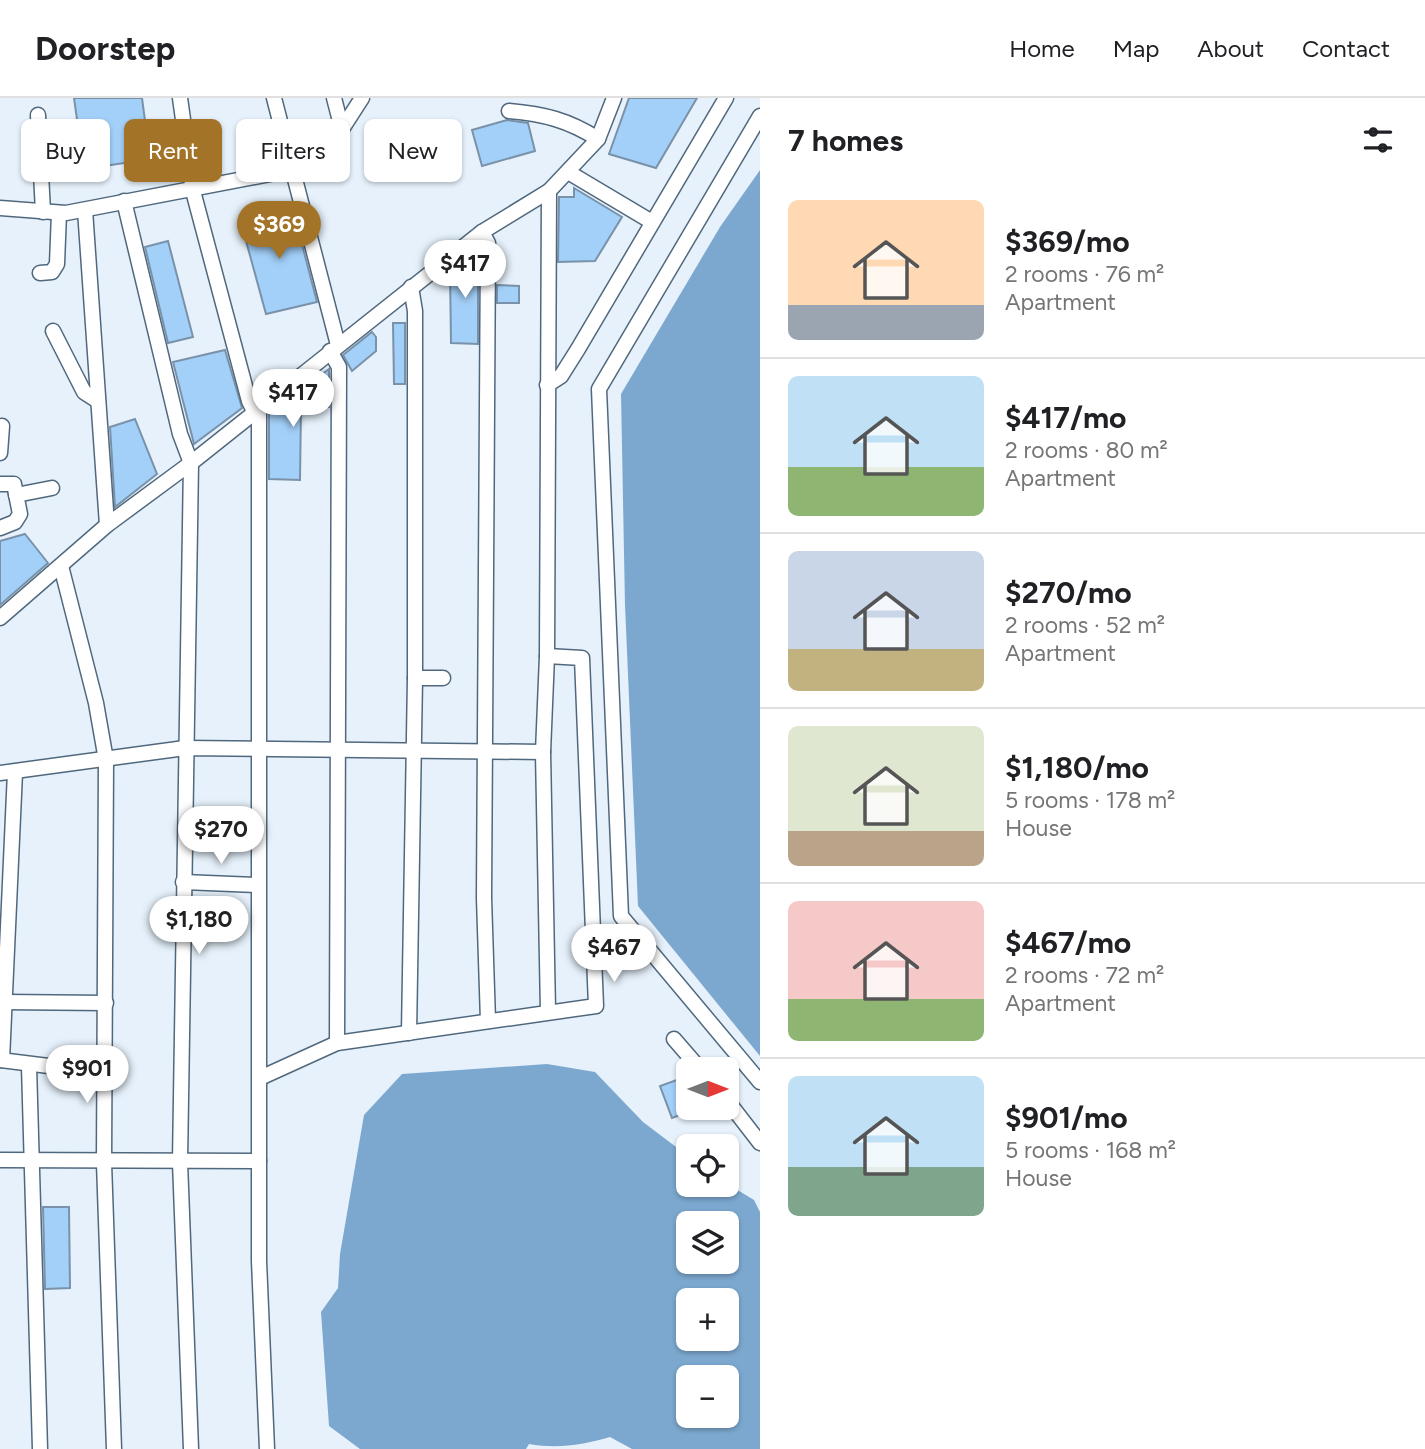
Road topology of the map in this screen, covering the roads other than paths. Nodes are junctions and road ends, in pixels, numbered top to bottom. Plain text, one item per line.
1 (180, 98) edge
2 (274, 98) edge
3 (334, 98) edge
4 (362, 98) edge
5 (614, 98) edge
6 (726, 98) edge
7 (509, 111) dead end
8 (38, 114) dead end
9 (760, 116) edge
10 (279, 119) edge
11 (339, 119) edge
12 (348, 119) edge
13 (598, 139) junction
14 (568, 172) junction
15 (236, 182) edge
16 (295, 182) edge
17 (193, 191) junction
18 (549, 191) junction
19 (124, 201) junction
20 (0, 208) edge
21 (85, 210) junction
22 (43, 212) junction
23 (59, 213) junction
24 (652, 222) junction
25 (482, 232) junction
26 (40, 273) dead end
27 (411, 287) junction
28 (53, 331) dead end
29 (334, 348) junction
30 (547, 385) junction
31 (98, 401) junction
32 (257, 409) junction
33 (2, 426) dead end
34 (0, 453) edge
35 (191, 463) junction
36 (0, 484) edge
37 (52, 488) dead end
38 (16, 495) junction
39 (107, 525) junction
40 (0, 528) edge
41 (61, 566) junction
42 (0, 618) edge
43 (547, 656) junction
44 (415, 678) junction
45 (443, 678) dead end
46 (185, 748) junction
47 (257, 750) junction
48 (336, 750) junction
49 (486, 750) junction
50 (413, 751) junction
51 (543, 752) junction
52 (106, 760) junction
53 (7, 773) edge
54 (183, 882) junction
55 (258, 885) junction
56 (3, 1002) junction
57 (106, 1003) junction
58 (548, 1011) junction
59 (488, 1021) junction
60 (409, 1033) junction
61 (674, 1039) dead end
62 (337, 1043) junction
63 (690, 1057) edge
64 (1, 1060) edge
65 (29, 1066) junction
66 (105, 1073) junction
67 (260, 1078) junction
68 (760, 1082) edge
69 (739, 1116) edge
70 (760, 1143) edge
71 (0, 1160) edge
72 (259, 1161) junction
73 (180, 1162) junction
74 (30, 1163) junction
75 (104, 1163) junction
76 (40, 1449) edge
77 (114, 1449) edge
78 (191, 1449) edge
79 (267, 1449) edge

1 - 17 street
2 - 10 street
3 - 11 street
4 - 12 street
5 - 13 street
6 - 24 street
7 - 13 street
8 - 22 street
9 - 68 street
13 - 14 street
14 - 18 street
14 - 24 street
15 - 17 street
16 - 29 street
17 - 19 street
17 - 32 street
18 - 25 street
18 - 30 street
19 - 21 street
19 - 35 street
20 - 22 street
21 - 23 street
21 - 31 street
22 - 23 street
23 - 26 street
24 - 30 street
25 - 27 street
25 - 49 street
27 - 29 street
27 - 44 street
28 - 31 street
29 - 32 street
29 - 48 street
30 - 43 street
31 - 39 street
32 - 35 street
32 - 47 street
33 - 34 street
35 - 39 street
35 - 46 street
36 - 38 street
37 - 38 street
38 - 40 street
39 - 41 street
41 - 42 street
41 - 52 street
43 - 51 street
43 - 58 street
44 - 45 street
44 - 50 street
46 - 47 street
46 - 52 street
46 - 54 street
47 - 48 street
47 - 55 street
48 - 50 street
48 - 62 street
49 - 50 street
49 - 51 street
49 - 59 street
50 - 60 street
51 - 58 street
52 - 53 street
52 - 57 street
53 - 56 street
54 - 55 street
54 - 73 street
55 - 67 street
56 - 57 street
56 - 64 street
57 - 66 street
58 - 59 street
59 - 60 street
60 - 62 street
61 - 63 street
62 - 67 street
64 - 65 street
65 - 66 street
65 - 74 street
66 - 75 street
67 - 72 street
69 - 70 street
71 - 74 street
72 - 73 street
72 - 79 street
73 - 75 street
73 - 78 street
74 - 75 street
74 - 76 street
75 - 77 street

